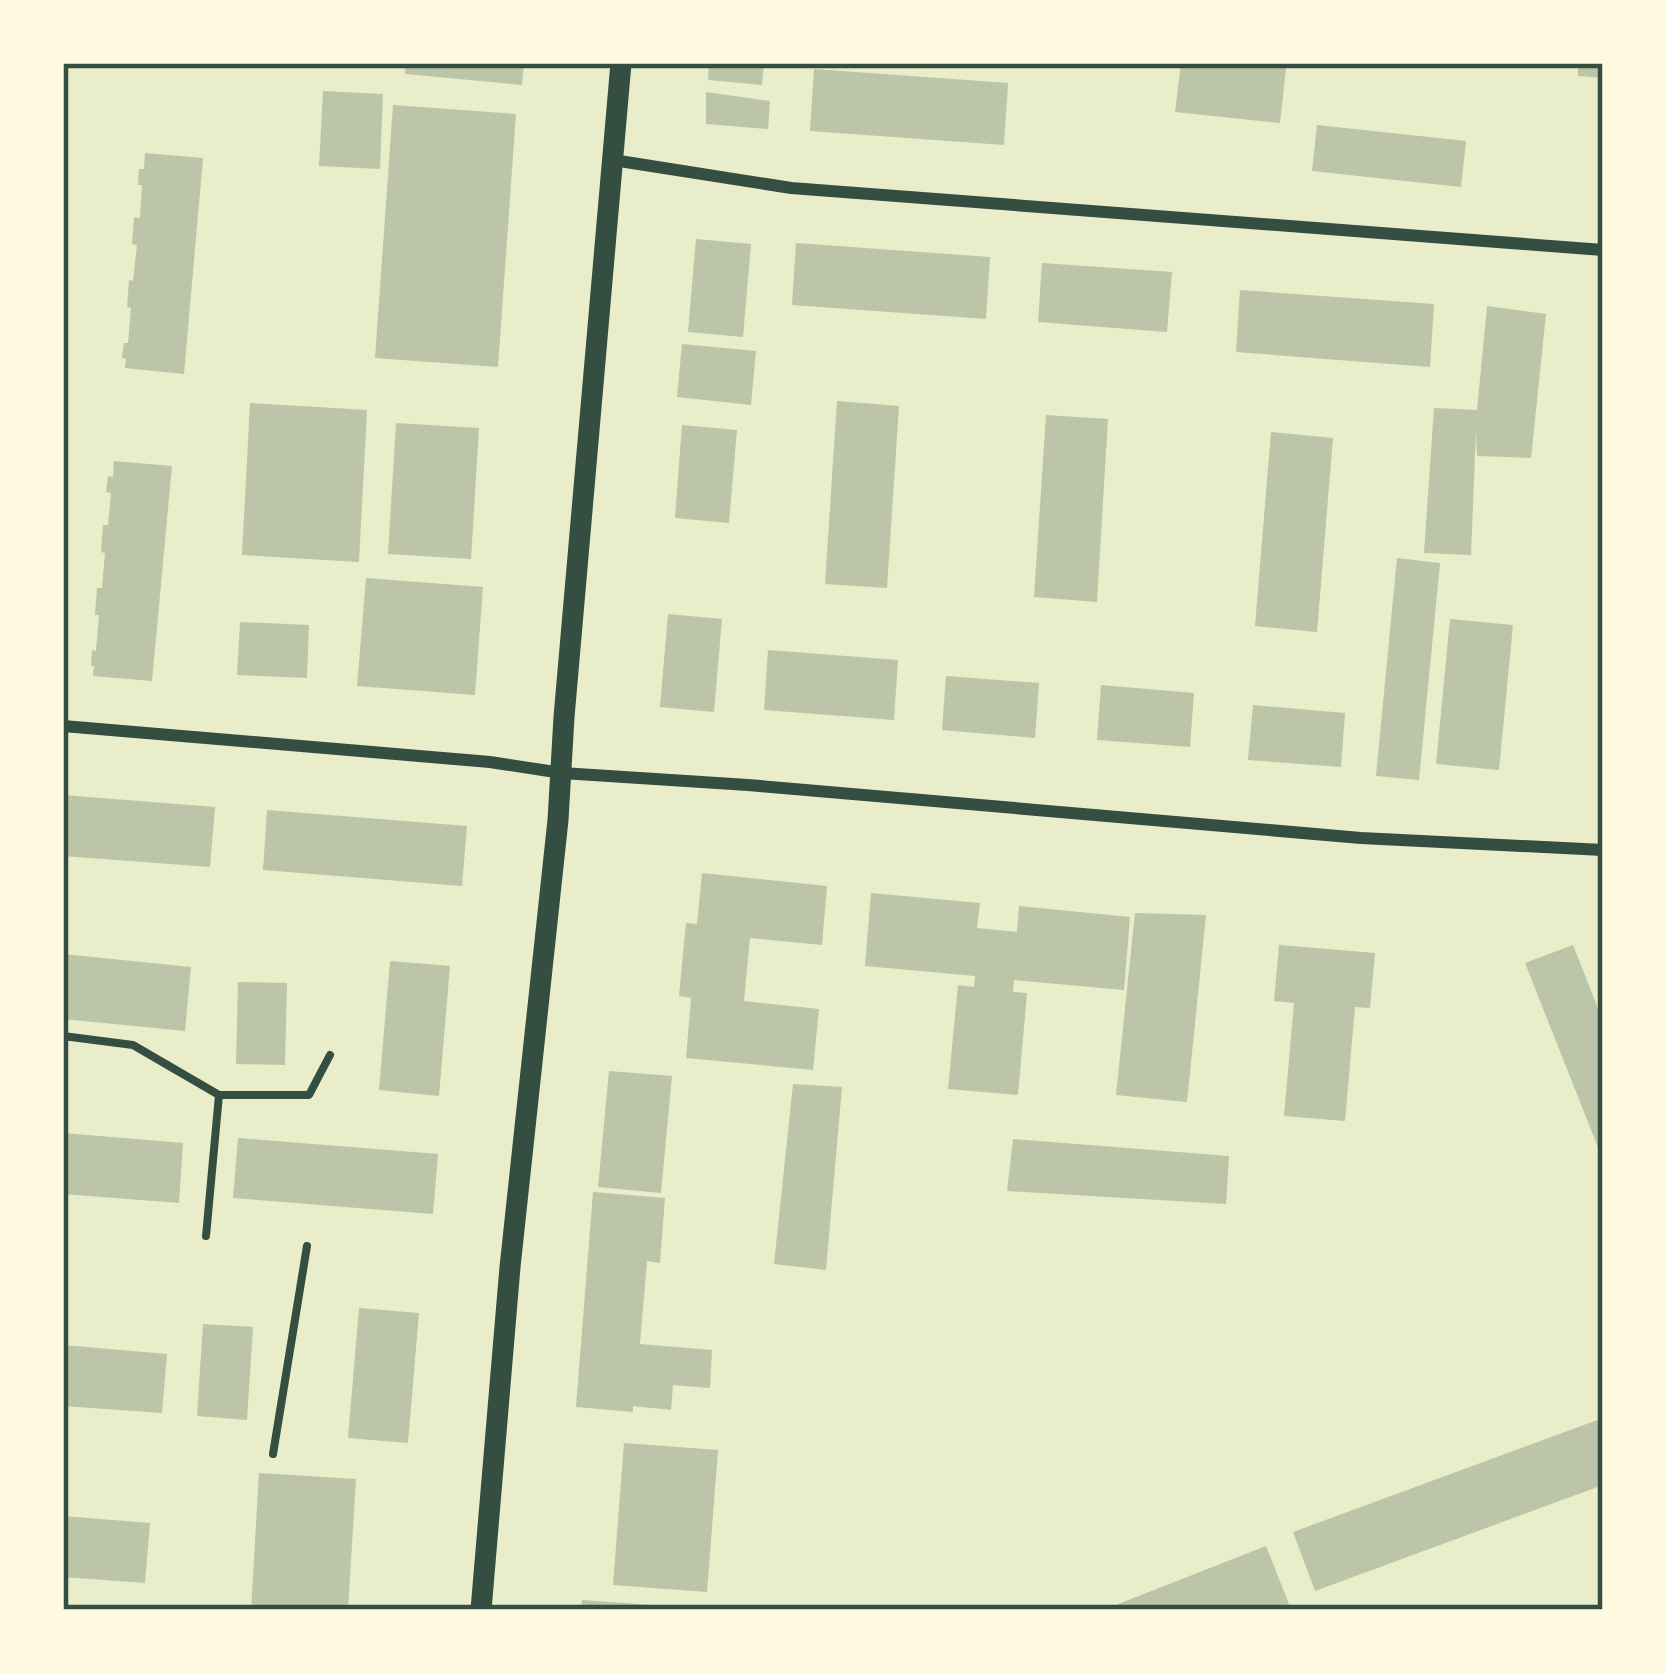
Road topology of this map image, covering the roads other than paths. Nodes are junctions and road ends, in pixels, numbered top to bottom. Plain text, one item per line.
1 (621, 63) edge
2 (614, 160) junction
3 (1603, 250) edge
4 (63, 726) edge
5 (562, 773) junction
6 (1603, 850) edge
7 (63, 1036) edge
8 (330, 1055) dead end
9 (219, 1095) junction
10 (206, 1236) dead end
11 (307, 1246) dead end
12 (273, 1454) dead end
13 (481, 1610) edge

1 - 2 main road
2 - 3 street
2 - 5 main road
4 - 5 street
5 - 6 street
5 - 13 main road
7 - 9 lane
8 - 9 lane
9 - 10 lane
11 - 12 lane

